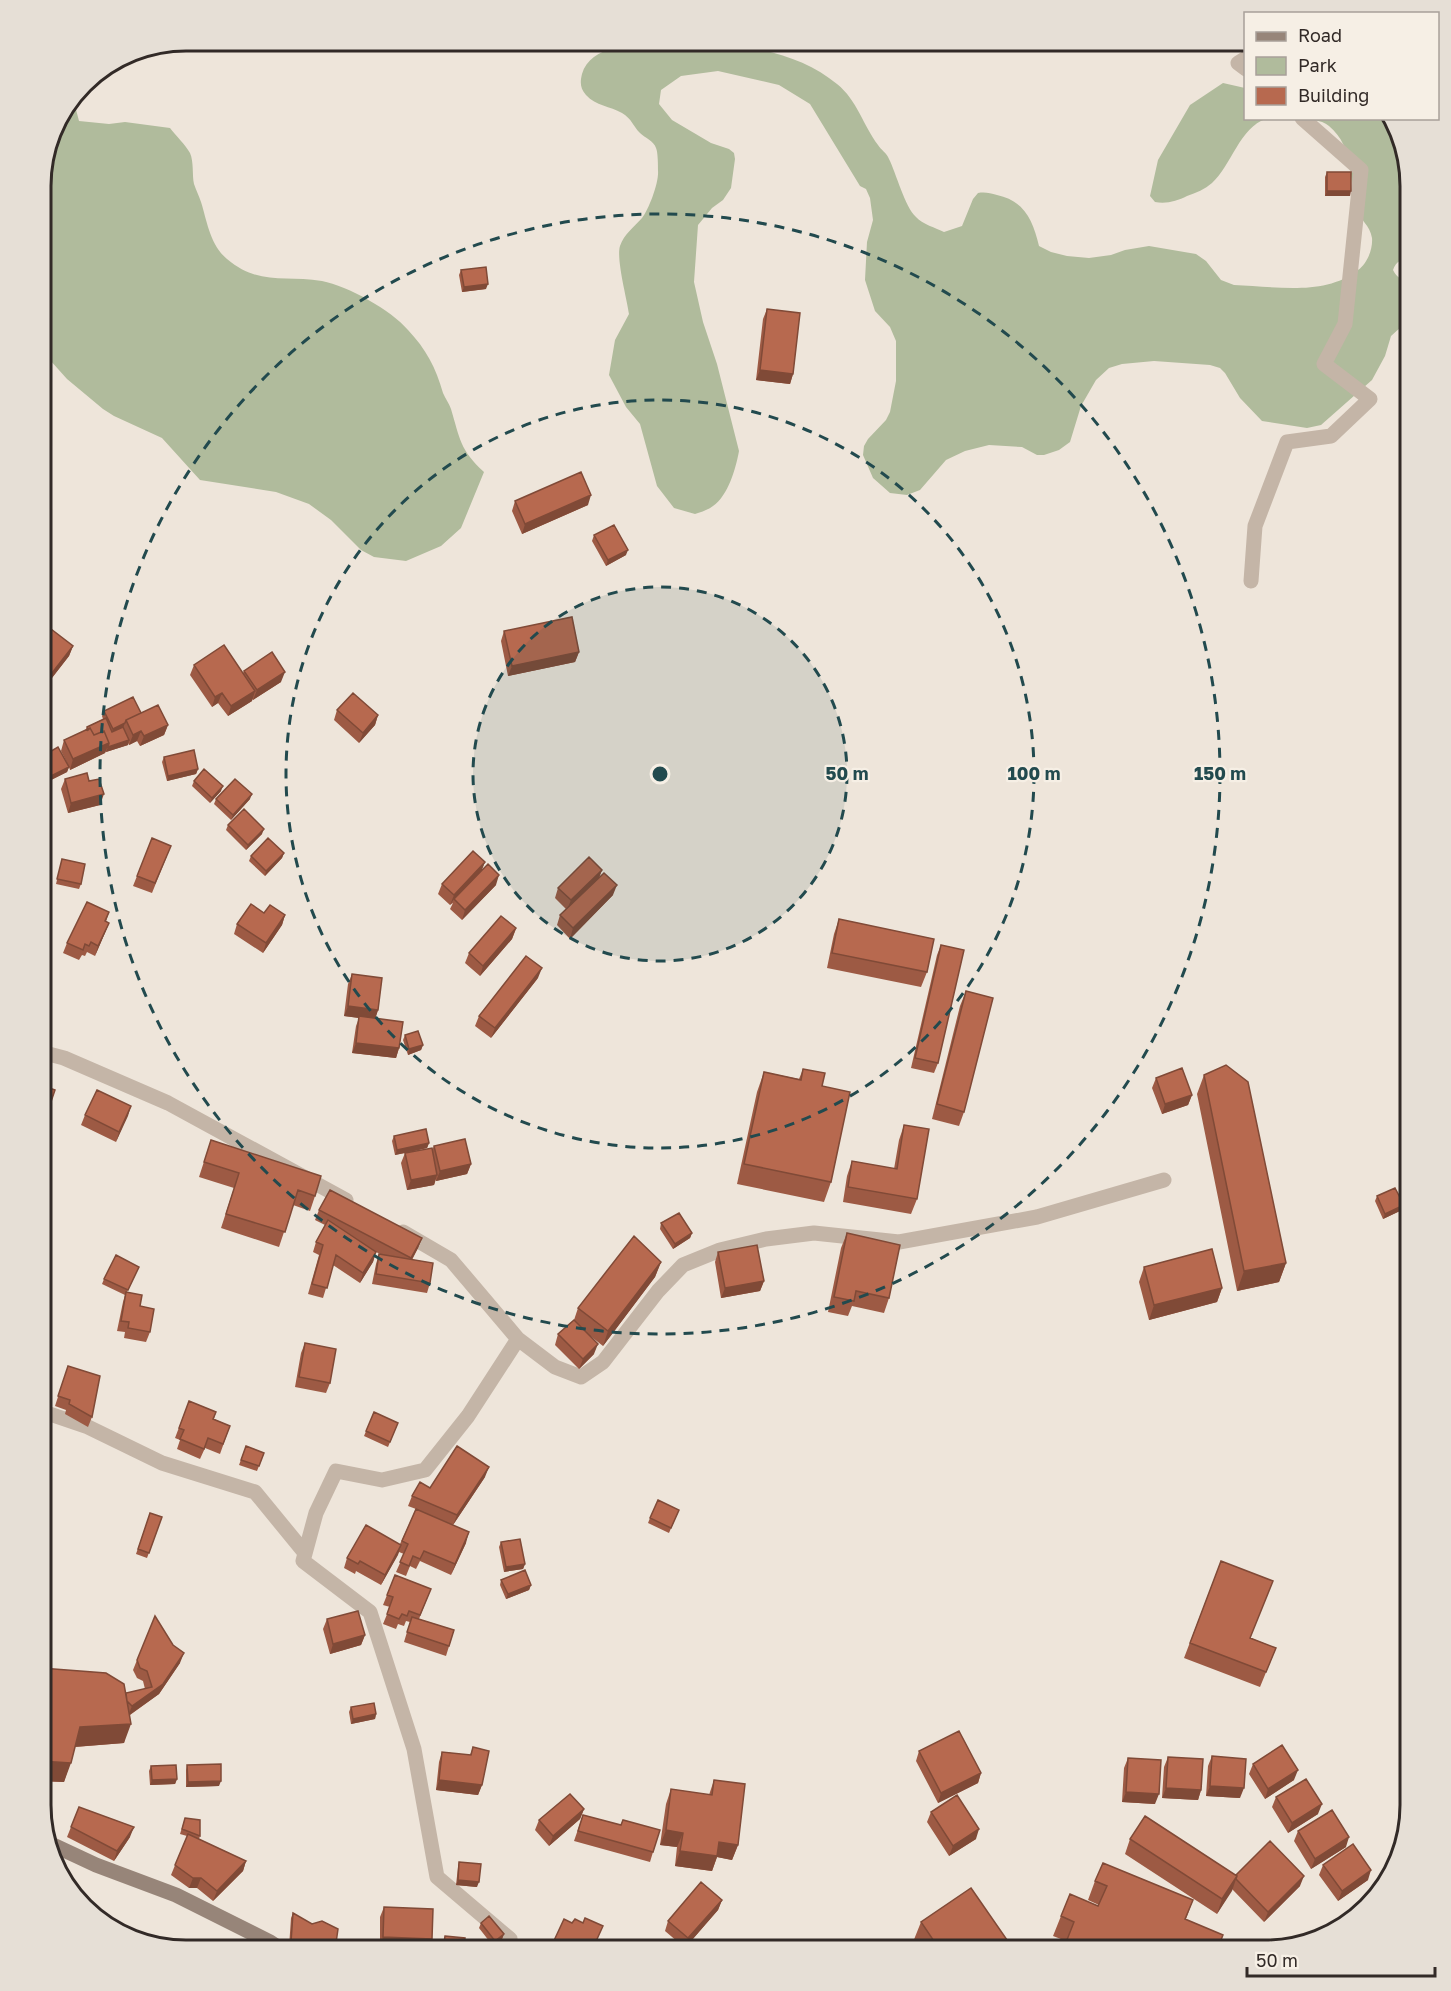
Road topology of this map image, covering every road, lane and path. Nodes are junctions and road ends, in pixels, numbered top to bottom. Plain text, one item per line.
1 (1244, 59) edge
2 (1244, 68) edge
3 (1304, 120) edge
4 (1251, 581) dead end
5 (51, 1055) edge
6 (1164, 1180) dead end
7 (354, 1205) edge
8 (386, 1222) edge
9 (518, 1339) junction
10 (51, 1414) edge
11 (306, 1553) junction
12 (58, 1847) edge
13 (266, 1940) edge
14 (510, 1940) edge

1 - 2 street
3 - 4 street
5 - 7 street
6 - 9 street
8 - 9 street
9 - 11 street
10 - 11 street
11 - 14 street
12 - 13 main road

